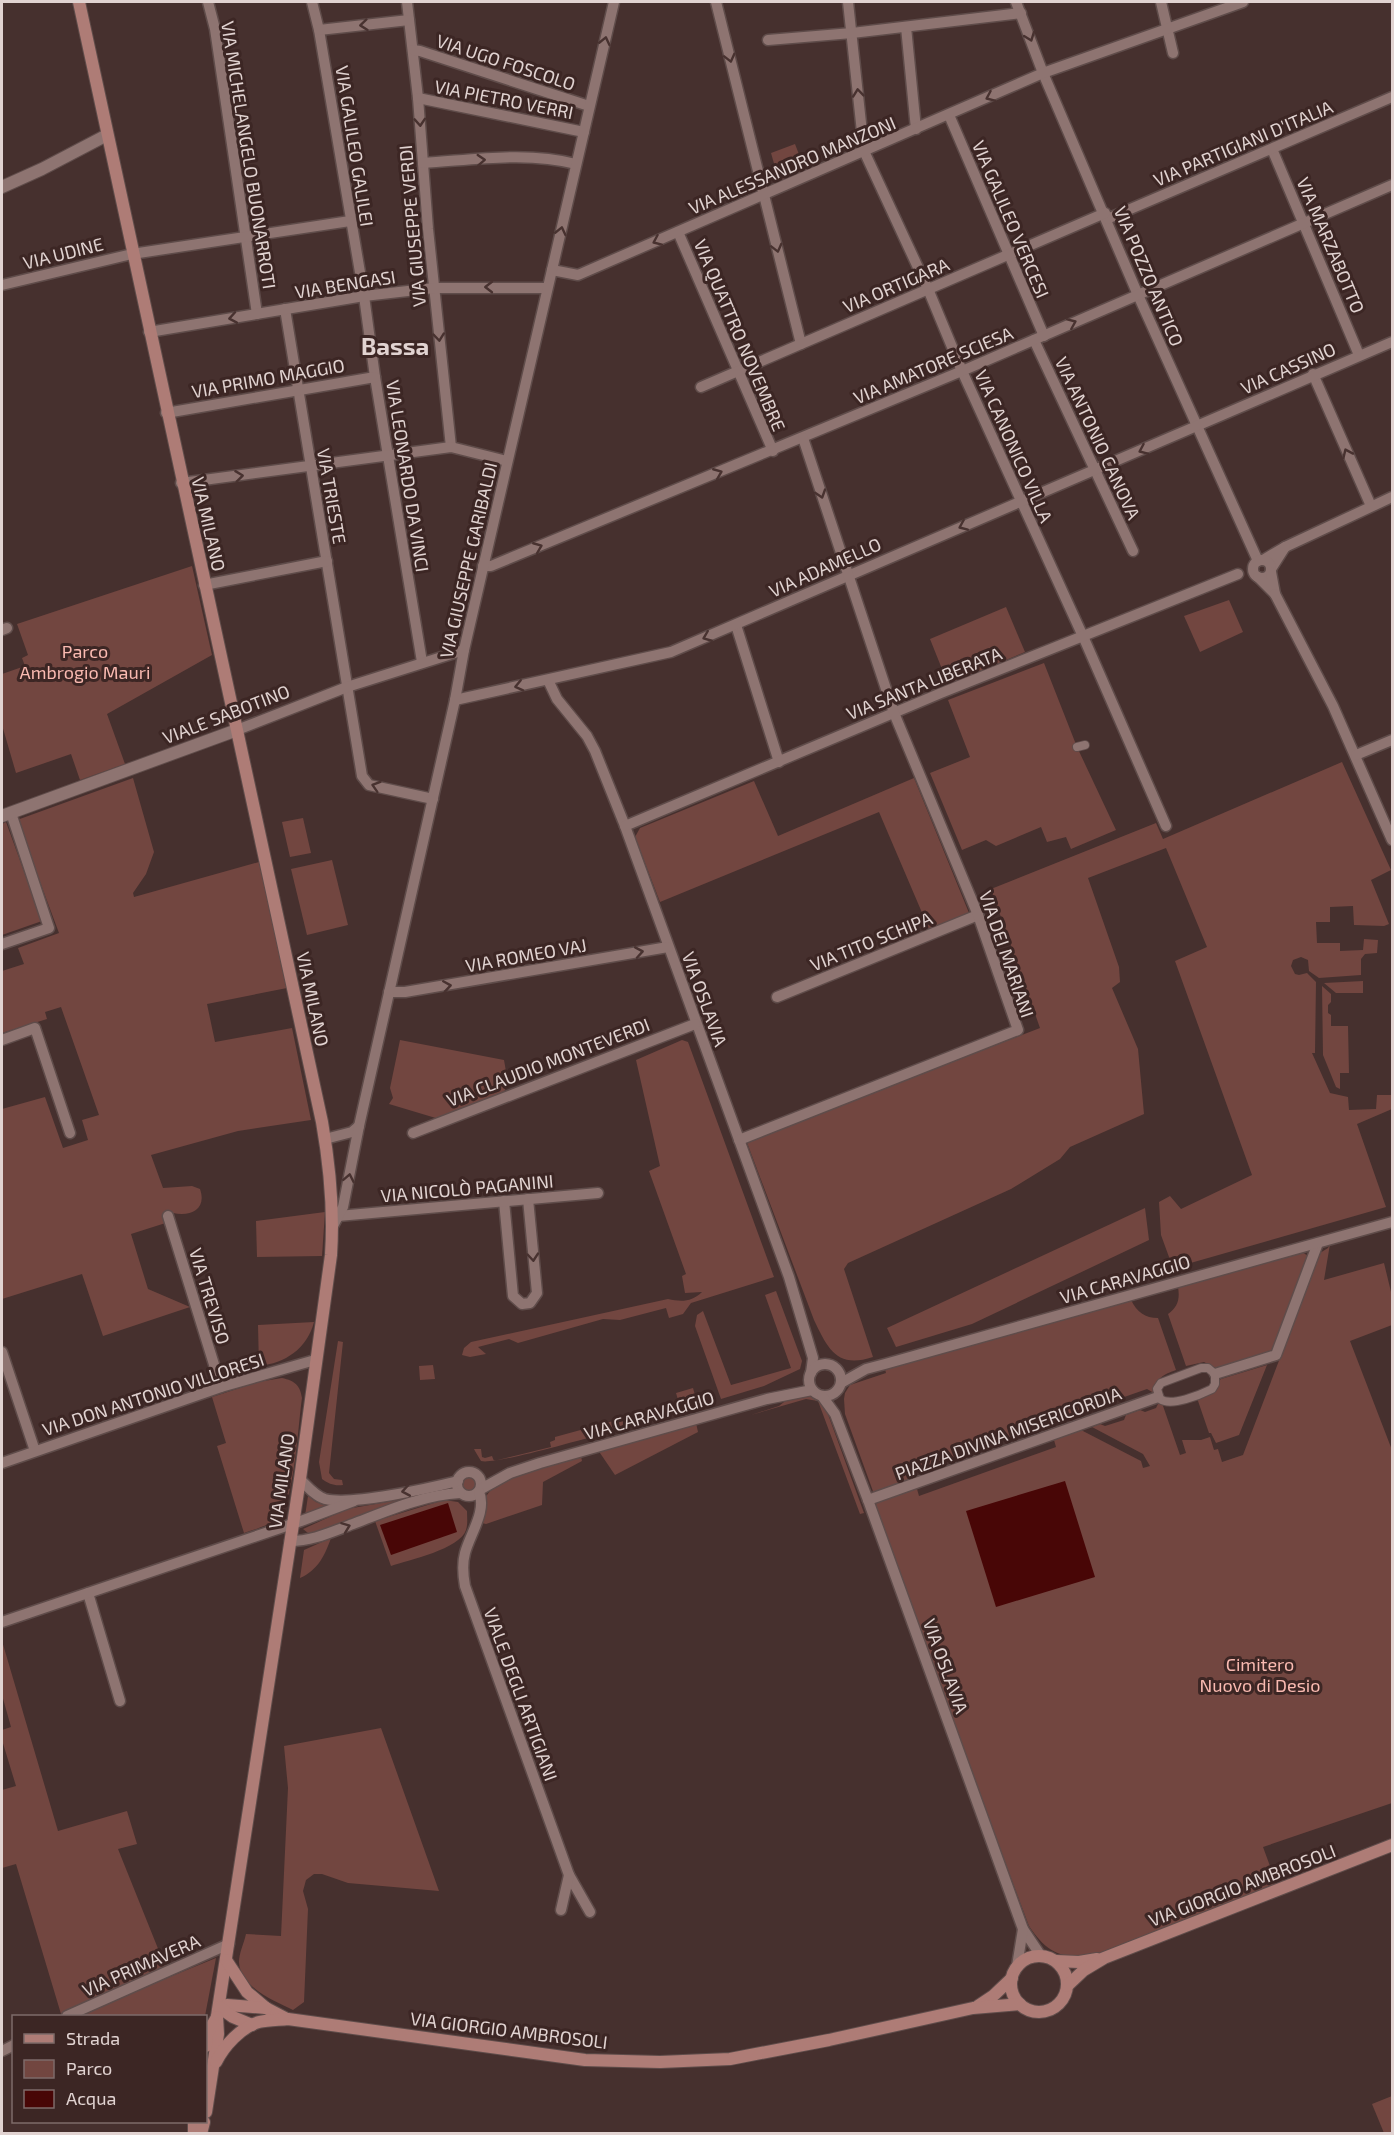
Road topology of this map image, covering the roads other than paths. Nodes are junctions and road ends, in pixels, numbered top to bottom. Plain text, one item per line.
1 (78, 2) edge
2 (208, 2) edge
3 (312, 2) edge
4 (407, 2) edge
5 (614, 2) edge
6 (716, 2) edge
7 (848, 2) edge
8 (1016, 2) edge
9 (1161, 2) edge
10 (1244, 2) edge
11 (1021, 13) junction
12 (409, 20) junction
13 (906, 27) junction
14 (1168, 29) junction
15 (319, 30) junction
16 (852, 33) junction
17 (768, 40) dead end
18 (413, 50) junction
19 (1173, 53) dead end
20 (1043, 73) junction
21 (1392, 97) edge
22 (418, 98) junction
23 (589, 106) junction
24 (949, 115) junction
25 (916, 129) junction
26 (584, 132) junction
27 (106, 135) junction
28 (1272, 149) junction
29 (864, 151) junction
30 (423, 163) junction
31 (576, 164) junction
32 (1392, 185) edge
33 (2, 187) edge
34 (763, 195) junction
35 (1106, 216) junction
36 (350, 221) junction
37 (1304, 223) junction
38 (678, 232) junction
39 (246, 236) junction
40 (132, 254) junction
41 (1008, 254) junction
42 (552, 270) junction
43 (2, 285) edge
44 (434, 288) junction
45 (547, 288) junction
46 (928, 289) junction
47 (1138, 295) junction
48 (364, 296) junction
49 (285, 309) junction
50 (257, 314) junction
51 (149, 332) junction
52 (1039, 338) junction
53 (1392, 342) edge
54 (801, 344) junction
55 (1359, 355) junction
56 (738, 371) junction
57 (962, 371) junction
58 (1313, 375) junction
59 (375, 377) junction
60 (701, 387) dead end
61 (299, 390) junction
62 (166, 413) junction
63 (1197, 426) junction
64 (803, 438) junction
65 (451, 447) junction
66 (772, 451) junction
67 (388, 456) junction
68 (507, 461) junction
69 (309, 467) junction
70 (1096, 471) junction
71 (181, 483) junction
72 (1392, 497) edge
73 (1022, 501) junction
74 (1371, 506) junction
75 (1285, 547) junction
76 (1133, 551) dead end
77 (327, 561) junction
78 (483, 566) junction
79 (1258, 568) junction
80 (1271, 571) junction
81 (847, 575) junction
82 (204, 585) junction
83 (1275, 594) junction
84 (736, 625) junction
85 (1083, 637) junction
86 (464, 650) junction
87 (422, 662) junction
88 (548, 680) junction
89 (347, 687) junction
90 (454, 700) junction
91 (894, 713) junction
92 (237, 730) junction
93 (1392, 740) edge
94 (1356, 755) junction
95 (779, 762) junction
96 (433, 799) junction
97 (6, 814) edge
98 (625, 826) junction
99 (1166, 826) dead end
100 (1392, 840) edge
101 (978, 915) junction
102 (2, 944) edge
103 (668, 947) junction
104 (389, 992) junction
105 (777, 997) dead end
106 (696, 1024) junction
107 (2, 1040) edge
108 (358, 1126) junction
109 (70, 1133) dead end
110 (413, 1133) dead end
111 (325, 1139) junction
112 (739, 1140) junction
113 (598, 1193) dead end
114 (528, 1199) junction
115 (504, 1202) junction
116 (168, 1216) dead end
117 (336, 1221) junction
118 (1392, 1222) edge
119 (1318, 1243) junction
120 (808, 1341) junction
121 (2, 1353) edge
122 (315, 1360) junction
123 (833, 1368) junction
124 (866, 1369) junction
125 (1215, 1374) junction
126 (810, 1376) junction
127 (220, 1386) junction
128 (838, 1388) junction
129 (817, 1393) junction
130 (1158, 1396) junction
131 (766, 1399) junction
132 (835, 1414) junction
133 (35, 1451) junction
134 (2, 1462) edge
135 (540, 1463) junction
136 (476, 1474) junction
137 (300, 1479) junction
138 (458, 1481) junction
139 (480, 1491) junction
140 (463, 1495) junction
141 (868, 1500) junction
142 (354, 1501) junction
143 (477, 1522) junction
144 (293, 1524) junction
145 (290, 1541) junction
146 (88, 1593) junction
147 (2, 1622) edge
148 (120, 1701) dead end
149 (1392, 1845) edge
150 (569, 1875) junction
151 (561, 1910) dead end
152 (590, 1912) dead end
153 (1023, 1929) junction
154 (229, 1944) junction
155 (1041, 1956) junction
156 (1104, 1958) junction
157 (226, 1960) junction
158 (1056, 1961) junction
159 (1017, 1966) junction
160 (1011, 1978) junction
161 (1067, 1986) junction
162 (1020, 2004) junction
163 (266, 2008) junction
164 (973, 2008) junction
165 (218, 2011) junction
166 (69, 2015) edge
167 (288, 2019) junction
168 (252, 2025) junction
169 (207, 2034) edge
170 (212, 2071) junction
171 (207, 2105) edge

1 - 27 main road, VIA MILANO
2 - 39 street, VIA MICHELANGELO BUONARROTI
3 - 15 street, VIA GALILEO GALILEI
4 - 12 street, VIA GIUSEPPE VERDI
23 -> 5 street, VIA GIUSEPPE GARIBALDI
6 -> 34 street
7 - 16 street, VIA CANONICO VILLA
8 - 11 street, VIA POZZO ANTICO
9 - 14 street
10 - 14 street, VIA ALESSANDRO MANZONI
11 - 13 street
11 -> 20 street, VIA POZZO ANTICO
12 -> 15 street
12 - 18 street, VIA GIUSEPPE VERDI
13 - 16 street
13 - 25 street
14 - 19 street
14 - 20 street, VIA ALESSANDRO MANZONI
15 - 36 street, VIA GALILEO GALILEI
16 - 17 street
29 -> 16 street, VIA CANONICO VILLA
18 - 22 street, VIA GIUSEPPE VERDI
18 - 23 street, VIA UGO FOSCOLO
20 -> 24 street, VIA ALESSANDRO MANZONI
20 - 35 street, VIA POZZO ANTICO
21 - 28 street, VIA PARTIGIANI D'ITALIA
22 - 26 street, VIA PIETRO VERRI
22 -> 30 street, VIA GIUSEPPE VERDI
23 - 26 street, VIA GIUSEPPE GARIBALDI
24 - 25 street, VIA ALESSANDRO MANZONI
24 - 41 street, VIA GALILEO VERCESI
25 - 29 street, VIA ALESSANDRO MANZONI
26 - 31 street, VIA GIUSEPPE GARIBALDI
27 - 33 street
27 - 40 main road, VIA MILANO
28 - 35 street, VIA PARTIGIANI D'ITALIA
28 - 37 street, VIA MARZABOTTO
29 - 34 street, VIA ALESSANDRO MANZONI
29 - 46 street, VIA CANONICO VILLA
30 -> 31 street
30 - 44 street, VIA GIUSEPPE VERDI
42 -> 31 street, VIA GIUSEPPE GARIBALDI
32 - 37 street, VIA AMATORE SCIESA
34 - 38 street, VIA ALESSANDRO MANZONI
34 -> 54 street
35 - 41 street, VIA ORTIGARA
35 - 47 street, VIA POZZO ANTICO
36 - 39 street, VIA UDINE
36 - 48 street, VIA GALILEO GALILEI
37 - 47 street, VIA AMATORE SCIESA
37 - 55 street, VIA MARZABOTTO
38 -> 42 street, VIA ALESSANDRO MANZONI
38 - 56 street, VIA QUATTRO NOVEMBRE
39 - 40 street, VIA UDINE
39 - 50 street, VIA MICHELANGELO BUONARROTI
40 - 43 street, VIA UDINE
40 - 51 main road, VIA MILANO
41 - 46 street, VIA ORTIGARA
41 - 52 street, VIA GALILEO VERCESI
42 - 45 street, VIA GIUSEPPE GARIBALDI
45 -> 44 street, VIA BENGASI
44 - 48 street, VIA BENGASI
44 -> 65 street, VIA GIUSEPPE VERDI
45 - 68 street, VIA GIUSEPPE GARIBALDI
46 - 54 street, VIA ORTIGARA
46 - 57 street, VIA CANONICO VILLA
52 -> 47 street, VIA AMATORE SCIESA
47 - 63 street, VIA POZZO ANTICO
48 - 49 street, VIA BENGASI
48 - 59 street, VIA LEONARDO DA VINCI
49 - 50 street, VIA BENGASI
49 - 61 street, VIA TRIESTE
50 -> 51 street, VIA BENGASI
51 - 62 main road, VIA MILANO
52 - 57 street, VIA AMATORE SCIESA
52 - 70 street, VIA ANTONIO CANOVA
53 - 55 street, VIA CASSINO
54 - 56 street, VIA ORTIGARA
55 - 58 street, VIA CASSINO
56 - 60 street, VIA ORTIGARA
56 - 66 street, VIA QUATTRO NOVEMBRE
57 - 64 street, VIA AMATORE SCIESA
57 - 73 street, VIA CANONICO VILLA
58 - 63 street, VIA CASSINO
74 -> 58 street
59 - 61 street, VIA PRIMO MAGGIO
59 - 67 street, VIA LEONARDO DA VINCI
61 - 62 street, VIA PRIMO MAGGIO
61 - 69 street, VIA TRIESTE
62 - 71 main road, VIA MILANO
63 -> 70 street, VIA ADAMELLO
63 - 79 street, VIA POZZO ANTICO
64 - 66 street, VIA AMATORE SCIESA
64 -> 81 street, VIA DEI MARIANI
65 - 67 street
65 - 68 street
78 -> 66 street, VIA AMATORE SCIESA
67 - 69 street
67 - 87 street, VIA LEONARDO DA VINCI
68 - 78 street, VIA GIUSEPPE GARIBALDI
71 -> 69 street
69 - 77 street, VIA TRIESTE
70 - 73 street, VIA ADAMELLO
70 - 76 street, VIA ANTONIO CANOVA
71 - 82 main road, VIA MILANO
72 - 74 street, VIA SANTA LIBERATA
73 -> 81 street, VIA ADAMELLO
73 - 85 street, VIA CANONICO VILLA
74 - 75 street, VIA SANTA LIBERATA
75 - 79 street, VIA SANTA LIBERATA
75 - 80 street
77 - 82 street
77 - 89 street, VIA TRIESTE
78 - 86 street, VIA GIUSEPPE GARIBALDI
79 - 80 street
79 - 83 street
79 - 85 street, VIA SANTA LIBERATA
80 - 83 street
81 - 84 street, VIA ADAMELLO
81 - 91 street, VIA DEI MARIANI
82 - 92 main road, VIA MILANO
83 - 94 street
84 -> 88 street, VIA ADAMELLO
84 - 95 street
85 - 91 street, VIA SANTA LIBERATA
85 - 99 street, VIA CANONICO VILLA
86 - 87 street, VIALE SABOTINO
86 - 90 street, VIA GIUSEPPE GARIBALDI
87 - 89 street, VIALE SABOTINO
88 -> 90 street, VIA ADAMELLO
88 - 98 street, VIA OSLAVIA
89 - 92 street, VIALE SABOTINO
96 -> 89 street, VIA TRIESTE
90 - 96 street, VIA GIUSEPPE GARIBALDI
91 - 95 street, VIA SANTA LIBERATA
91 - 101 street, VIA DEI MARIANI
92 - 97 street, VIALE SABOTINO
92 - 111 main road, VIA MILANO
93 - 94 street
94 - 100 street
95 - 98 street, VIA SANTA LIBERATA
96 - 104 street, VIA GIUSEPPE GARIBALDI
97 - 102 street
98 - 103 street, VIA OSLAVIA
101 - 105 street, VIA TITO SCHIPA
101 - 112 street, VIA DEI MARIANI
104 -> 103 street, VIA ROMEO VAJ
103 - 106 street, VIA OSLAVIA
104 - 108 street, VIA GIUSEPPE GARIBALDI
106 - 110 street, VIA CLAUDIO MONTEVERDI
106 - 112 street, VIA OSLAVIA
107 - 109 street
108 - 111 street
117 -> 108 street, VIA GIUSEPPE GARIBALDI
111 - 117 main road, VIA MILANO
112 - 120 street, VIA OSLAVIA
113 - 114 street, VIA NICOLÒ PAGANINI
114 - 115 street, VIA NICOLÒ PAGANINI
114 -> 115 street
115 - 117 street, VIA NICOLÒ PAGANINI
116 - 127 street, VIA TREVISO
117 - 122 main road, VIA MILANO
118 - 119 street, VIA CARAVAGGIO
119 - 124 street, VIA CARAVAGGIO
119 - 125 street, PIAZZA DIVINA MISERICORDIA
120 - 123 street, VIA OSLAVIA
120 - 126 street, VIA OSLAVIA
121 - 133 street
122 - 127 street, VIA DON ANTONIO VILLORESI
122 - 137 main road, VIA MILANO
123 - 124 street, VIA CARAVAGGIO
123 - 126 street
123 - 128 street
124 - 128 street, VIA CARAVAGGIO
125 - 130 street, PIAZZA DIVINA MISERICORDIA
125 - 130 street, PIAZZA DIVINA MISERICORDIA
126 - 129 street
126 - 131 street, VIA CARAVAGGIO
127 - 133 street, VIA DON ANTONIO VILLORESI
128 - 129 street
128 - 132 street, VIA OSLAVIA
129 - 131 street, VIA CARAVAGGIO
129 - 132 street, VIA OSLAVIA
130 - 141 street, PIAZZA DIVINA MISERICORDIA
131 - 135 street, VIA CARAVAGGIO
132 - 141 street, VIA OSLAVIA
133 - 134 street, VIA DON ANTONIO VILLORESI
135 - 136 street, VIA CARAVAGGIO
135 - 139 street, VIA CARAVAGGIO
136 - 138 street
136 - 139 street
137 - 142 street
137 - 144 main road, VIA MILANO
138 - 140 street
138 -> 142 street
139 - 140 street
139 - 143 street, VIALE DEGLI ARTIGIANI
140 - 143 street
145 -> 140 street
141 - 153 street, VIA OSLAVIA
142 - 144 street
143 - 150 street, VIALE DEGLI ARTIGIANI
144 - 145 main road, VIA MILANO
144 - 146 street
145 - 154 main road, VIA MILANO
146 - 147 street
146 - 148 street
149 - 156 main road, VIA GIORGIO AMBROSOLI
150 - 151 street
150 - 152 street, VIALE DEGLI ARTIGIANI
153 - 155 street, VIA OSLAVIA
153 - 159 street, VIA OSLAVIA
154 - 157 main road, VIA MILANO
154 - 166 street, VIA PRIMAVERA
155 - 158 main road
155 - 159 main road
156 - 158 main road, VIA GIORGIO AMBROSOLI
156 - 161 main road, VIA GIORGIO AMBROSOLI
157 - 163 main road, VIA GIORGIO AMBROSOLI
157 - 165 main road, VIA MILANO
158 - 161 main road
159 - 160 main road
160 - 162 main road
160 - 164 main road, VIA GIORGIO AMBROSOLI
161 - 162 main road
162 - 164 main road, VIA GIORGIO AMBROSOLI
163 - 165 main road, VIA GIORGIO AMBROSOLI
163 - 167 main road, VIA GIORGIO AMBROSOLI
164 - 167 main road, VIA GIORGIO AMBROSOLI
165 - 168 main road
165 - 169 main road, VIA MILANO
165 - 170 main road, VIA MILANO
167 - 168 main road, VIA GIORGIO AMBROSOLI
168 - 170 main road, VIA GIORGIO AMBROSOLI
170 - 171 main road, VIA MILANO

